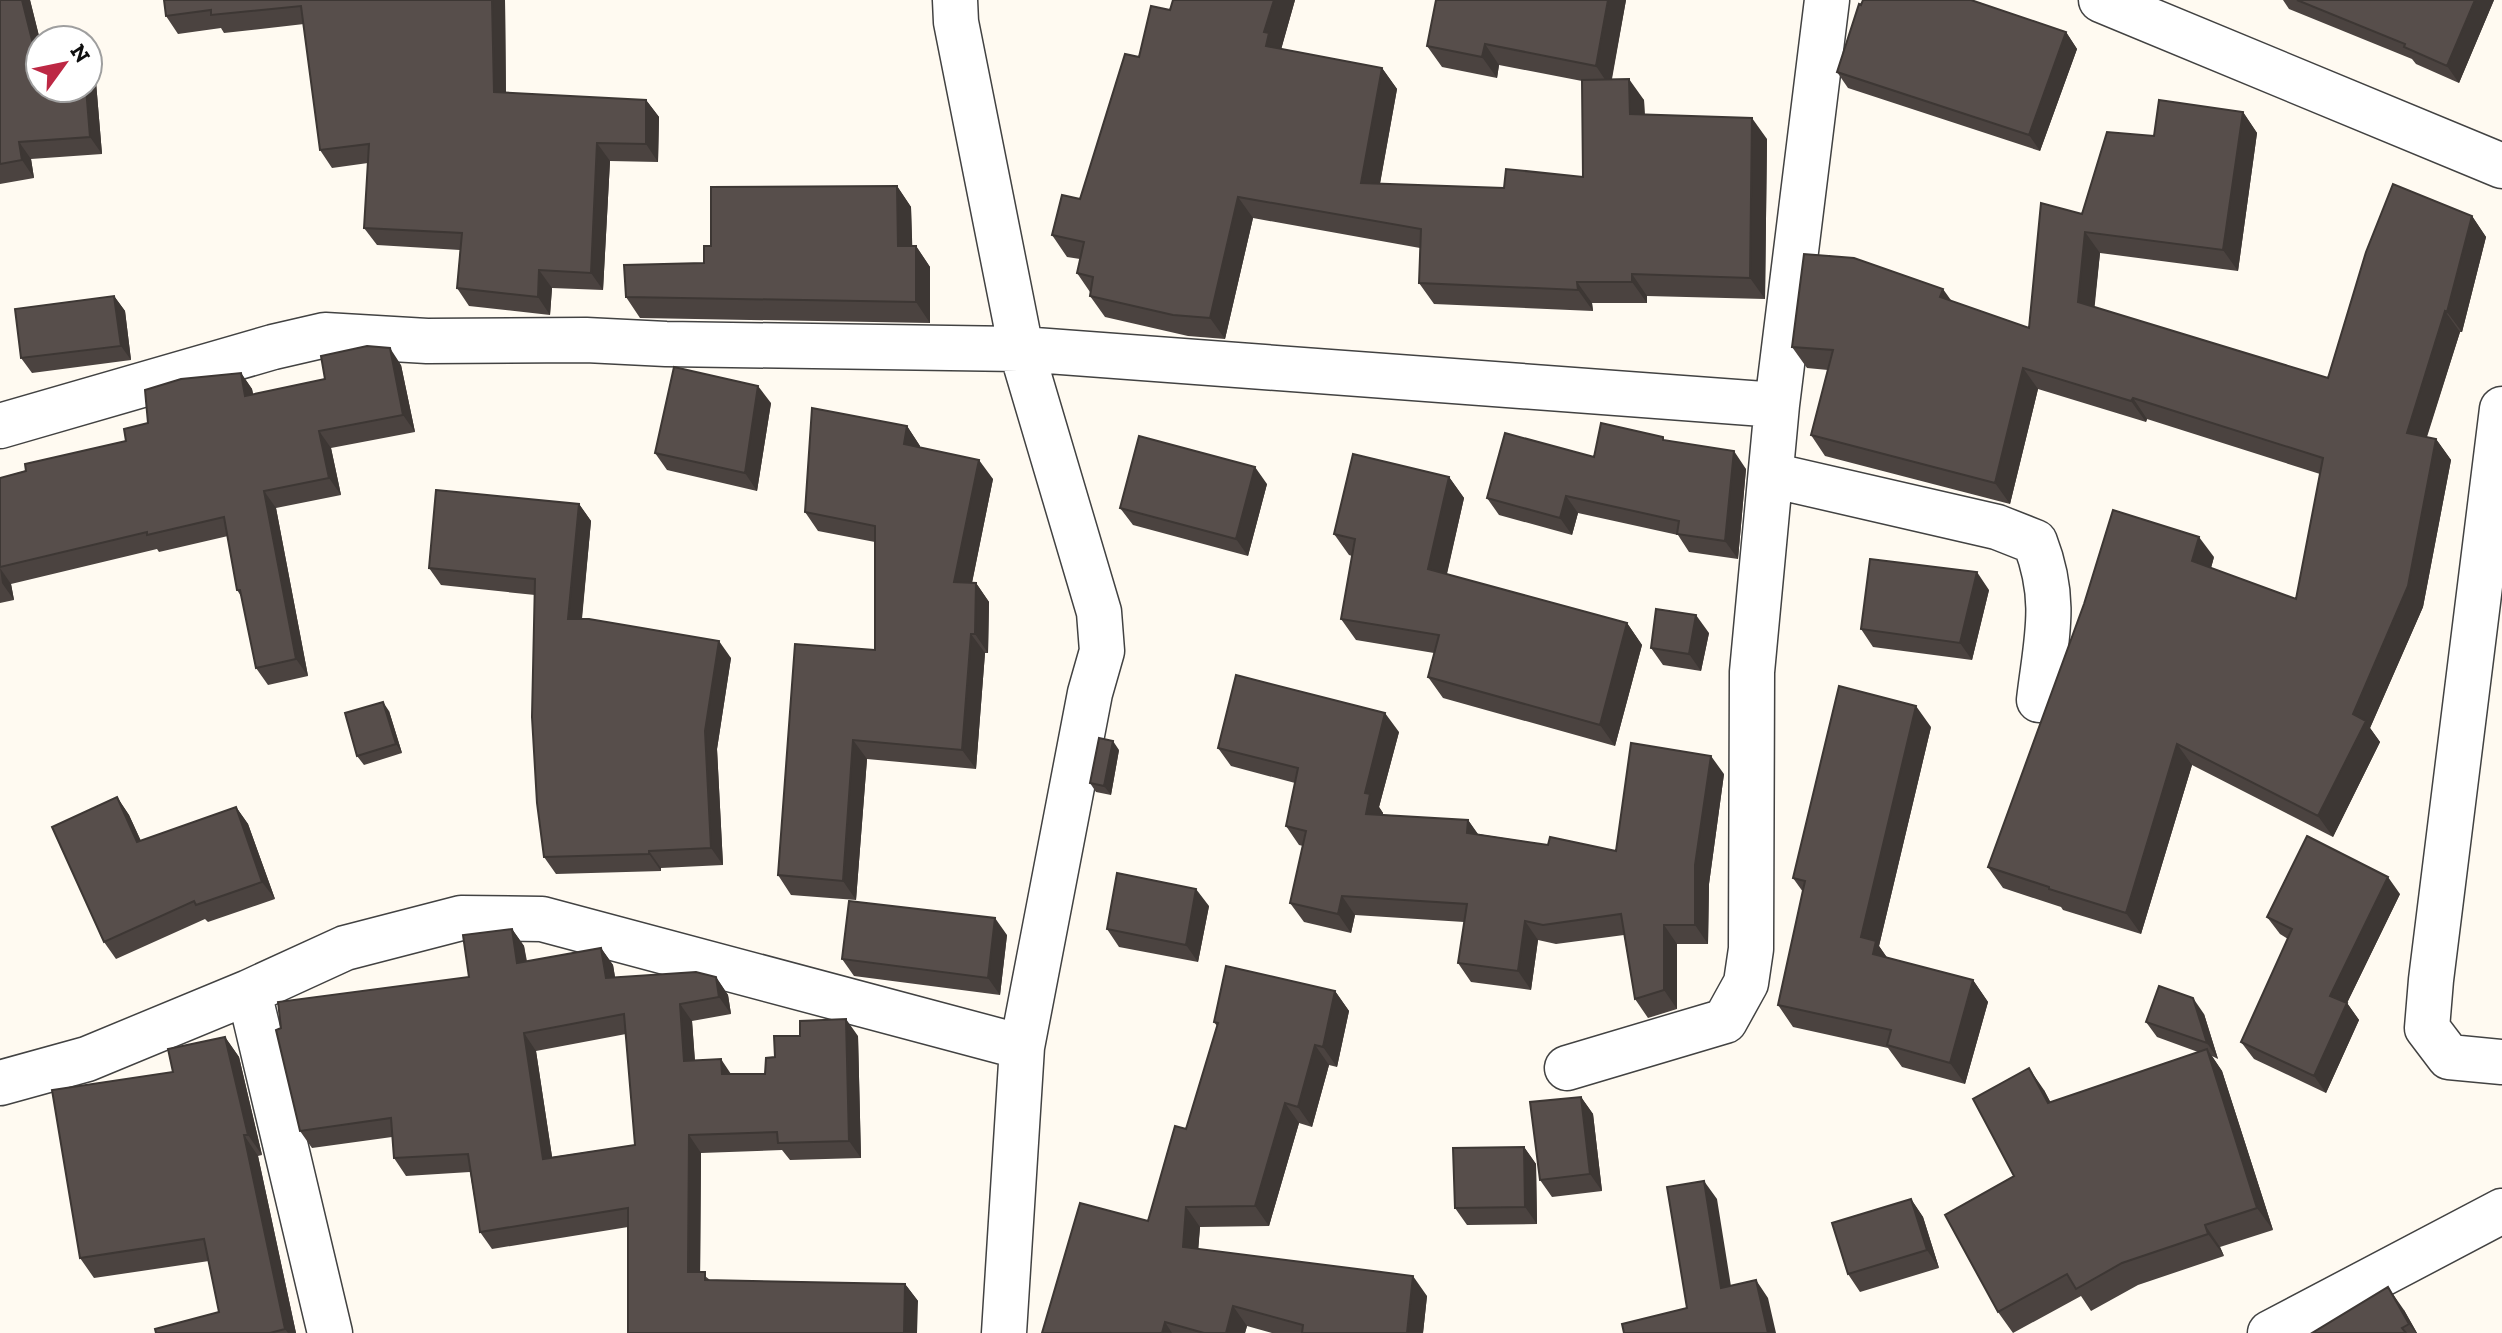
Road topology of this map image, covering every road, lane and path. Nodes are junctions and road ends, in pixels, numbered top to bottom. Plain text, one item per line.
1 (955, 0) edge
2 (1827, 0) edge
3 (2101, 0) edge
4 (2502, 166) edge
5 (1021, 349) junction
6 (1777, 405) junction
7 (2502, 409) edge
8 (0, 426) edge
9 (1771, 475) junction
10 (2039, 700) dead end
11 (249, 992) junction
12 (1022, 1047) junction
13 (2502, 1062) edge
14 (1567, 1068) dead end
15 (0, 1083) edge
16 (2502, 1211) edge
17 (330, 1333) edge
18 (1004, 1333) edge
19 (2270, 1333) edge

1 - 5 street
2 - 6 street
3 - 4 street
5 - 6 street
5 - 8 street
5 - 12 street
6 - 9 street
7 - 13 street
9 - 10 street
9 - 14 street
11 - 12 street
11 - 15 street
11 - 17 street
12 - 18 street
16 - 19 street

